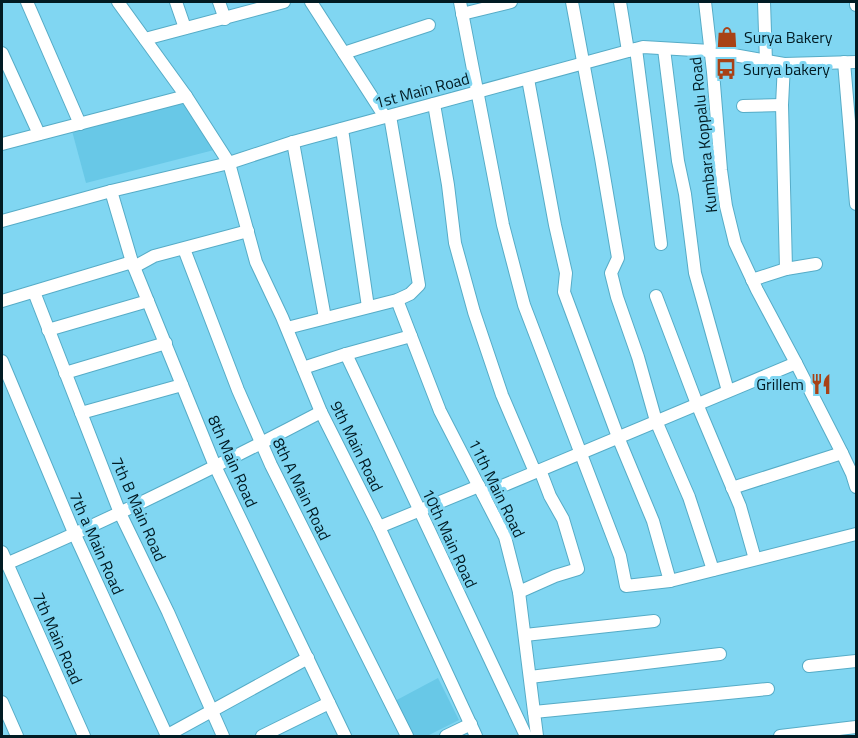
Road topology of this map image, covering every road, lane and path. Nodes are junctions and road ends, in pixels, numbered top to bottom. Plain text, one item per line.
1 (27, 2) edge
2 (118, 2) edge
3 (176, 2) edge
4 (219, 2) edge
5 (284, 2) edge
6 (311, 2) edge
7 (511, 2) edge
8 (572, 2) edge
9 (620, 2) edge
10 (705, 2) edge
11 (764, 2) edge
12 (461, 8) edge
13 (225, 19) junction
14 (429, 25) dead end
15 (185, 28) junction
16 (145, 39) junction
17 (664, 48) junction
18 (632, 50) junction
19 (711, 51) junction
20 (2, 53) edge
21 (344, 53) junction
22 (766, 62) junction
23 (850, 62) edge
24 (584, 64) junction
25 (784, 64) junction
26 (528, 79) junction
27 (478, 92) junction
28 (186, 96) junction
29 (434, 104) junction
30 (782, 105) junction
31 (743, 106) dead end
32 (388, 116) junction
33 (80, 124) junction
34 (342, 129) junction
35 (39, 134) junction
36 (293, 142) junction
37 (2, 144) edge
38 (229, 163) junction
39 (111, 191) junction
40 (856, 204) edge
41 (2, 221) edge
42 (248, 231) junction
43 (661, 244) dead end
44 (184, 249) junction
45 (816, 264) dead end
46 (134, 265) junction
47 (786, 268) junction
48 (752, 280) junction
49 (34, 292) junction
50 (656, 296) dead end
51 (397, 300) junction
52 (2, 301) edge
53 (148, 301) junction
54 (368, 307) junction
55 (325, 318) junction
56 (287, 328) junction
57 (48, 330) junction
58 (411, 336) junction
59 (165, 343) junction
60 (346, 354) junction
61 (2, 361) edge
62 (796, 363) junction
63 (303, 368) junction
64 (65, 373) junction
65 (182, 385) junction
66 (728, 392) junction
67 (697, 404) junction
68 (321, 412) junction
69 (81, 413) junction
70 (656, 421) junction
71 (618, 437) junction
72 (261, 443) junction
73 (581, 453) junction
74 (842, 453) junction
75 (215, 466) junction
76 (538, 471) junction
77 (854, 473) edge
78 (856, 487) edge
79 (732, 488) junction
80 (481, 490) junction
81 (419, 511) junction
82 (120, 513) junction
83 (378, 527) junction
84 (856, 534) edge
85 (75, 535) junction
86 (4, 558) edge
87 (755, 559) junction
88 (713, 570) junction
89 (670, 581) junction
90 (519, 592) junction
91 (654, 621) dead end
92 (525, 635) junction
93 (720, 654) dead end
94 (308, 658) junction
95 (856, 661) edge
96 (809, 666) dead end
97 (530, 677) junction
98 (768, 689) dead end
99 (2, 702) edge
100 (329, 703) junction
101 (211, 712) junction
102 (534, 712) junction
103 (471, 724) junction
104 (856, 727) edge
105 (17, 736) edge
106 (84, 736) edge
107 (166, 736) edge
108 (223, 736) edge
109 (262, 736) edge
110 (345, 736) edge
111 (407, 736) edge
112 (446, 736) edge
113 (476, 736) edge
114 (526, 736) edge
115 (537, 736) edge
116 (780, 736) edge

1 - 33 street
2 - 16 street, 9th Main Road
3 - 15 street
4 - 13 street
5 - 13 street
6 - 21 street
7 - 12 street
8 - 24 street
9 - 18 street
10 - 19 street, Kumbara Koppalu Road
11 - 22 street
12 - 27 street
13 - 15 street
14 - 21 street
15 - 16 street
16 - 28 street, 9th Main Road
17 - 18 street, 1st Main Road
17 - 19 street, 1st Main Road
17 - 66 street
18 - 24 street, 1st Main Road
18 - 43 street
19 - 22 street, 1st Main Road
19 - 48 street, Kumbara Koppalu Road
20 - 35 street
21 - 32 street
22 - 25 street, 1st Main Road
23 - 25 street, 1st Main Road
23 - 40 street
24 - 26 street, 1st Main Road
24 - 70 street
25 - 30 street
26 - 27 street, 1st Main Road
26 - 71 street
27 - 29 street, 1st Main Road
27 - 73 street
28 - 33 street
28 - 38 street, 9th Main Road
29 - 32 street, 1st Main Road
29 - 76 street
30 - 31 street
30 - 47 street
32 - 34 street, 1st Main Road
32 - 51 street
33 - 35 street
34 - 36 street, 1st Main Road
34 - 54 street
35 - 37 street
36 - 38 street, 1st Main Road
36 - 55 street
38 - 39 street, 1st Main Road
38 - 42 street, 9th Main Road
39 - 41 street, 1st Main Road
39 - 46 street, 8th Main Road
42 - 44 street
42 - 56 street, 9th Main Road
44 - 46 street
44 - 72 street, 8th A Main Road
45 - 47 street
46 - 49 street
46 - 53 street, 8th Main Road
47 - 48 street
48 - 62 street, Kumbara Koppalu Road
49 - 52 street
49 - 57 street, 7th B Main Road
50 - 67 street
51 - 54 street
51 - 58 street, 11th Main Road
53 - 57 street
53 - 59 street, 8th Main Road
54 - 55 street
55 - 56 street
56 - 63 street, 9th Main Road
57 - 64 street, 7th B Main Road
58 - 60 street
58 - 80 street, 11th Main Road
59 - 64 street
59 - 65 street, 8th Main Road
60 - 63 street
60 - 81 street, 10th Main Road
61 - 85 street, 7th a Main Road
62 - 66 street
62 - 74 street, Kumbara Koppalu Road
63 - 68 street, 9th Main Road
64 - 69 street, 7th B Main Road
65 - 69 street
65 - 75 street, 8th Main Road
66 - 67 street
67 - 70 street
67 - 79 street
68 - 72 street
68 - 83 street, 9th Main Road
69 - 82 street, 7th B Main Road
70 - 71 street
70 - 88 street
71 - 73 street
71 - 89 street
72 - 75 street
72 - 111 street, 8th A Main Road
73 - 76 street
73 - 89 street
74 - 77 street, Kumbara Koppalu Road
74 - 79 street
75 - 82 street
75 - 94 street, 8th Main Road
76 - 80 street
76 - 90 street
77 - 78 street, Kumbara Koppalu Road
79 - 87 street
80 - 81 street
80 - 90 street, 11th Main Road
81 - 83 street
81 - 114 street, 10th Main Road
82 - 85 street
82 - 101 street, 7th B Main Road
83 - 103 street, 9th Main Road
84 - 87 street
85 - 86 street
85 - 107 street, 7th a Main Road
86 - 106 street, 7th Main Road
87 - 88 street
88 - 89 street
90 - 92 street, 11th Main Road
91 - 92 street
92 - 97 street, 11th Main Road
93 - 97 street
94 - 100 street, 8th Main Road
94 - 101 street
95 - 96 street
97 - 102 street, 11th Main Road
98 - 102 street
99 - 105 street
100 - 109 street
100 - 110 street, 8th Main Road
101 - 107 street
101 - 108 street, 7th B Main Road
102 - 115 street, 11th Main Road
103 - 112 street
103 - 113 street, 9th Main Road
104 - 116 street

